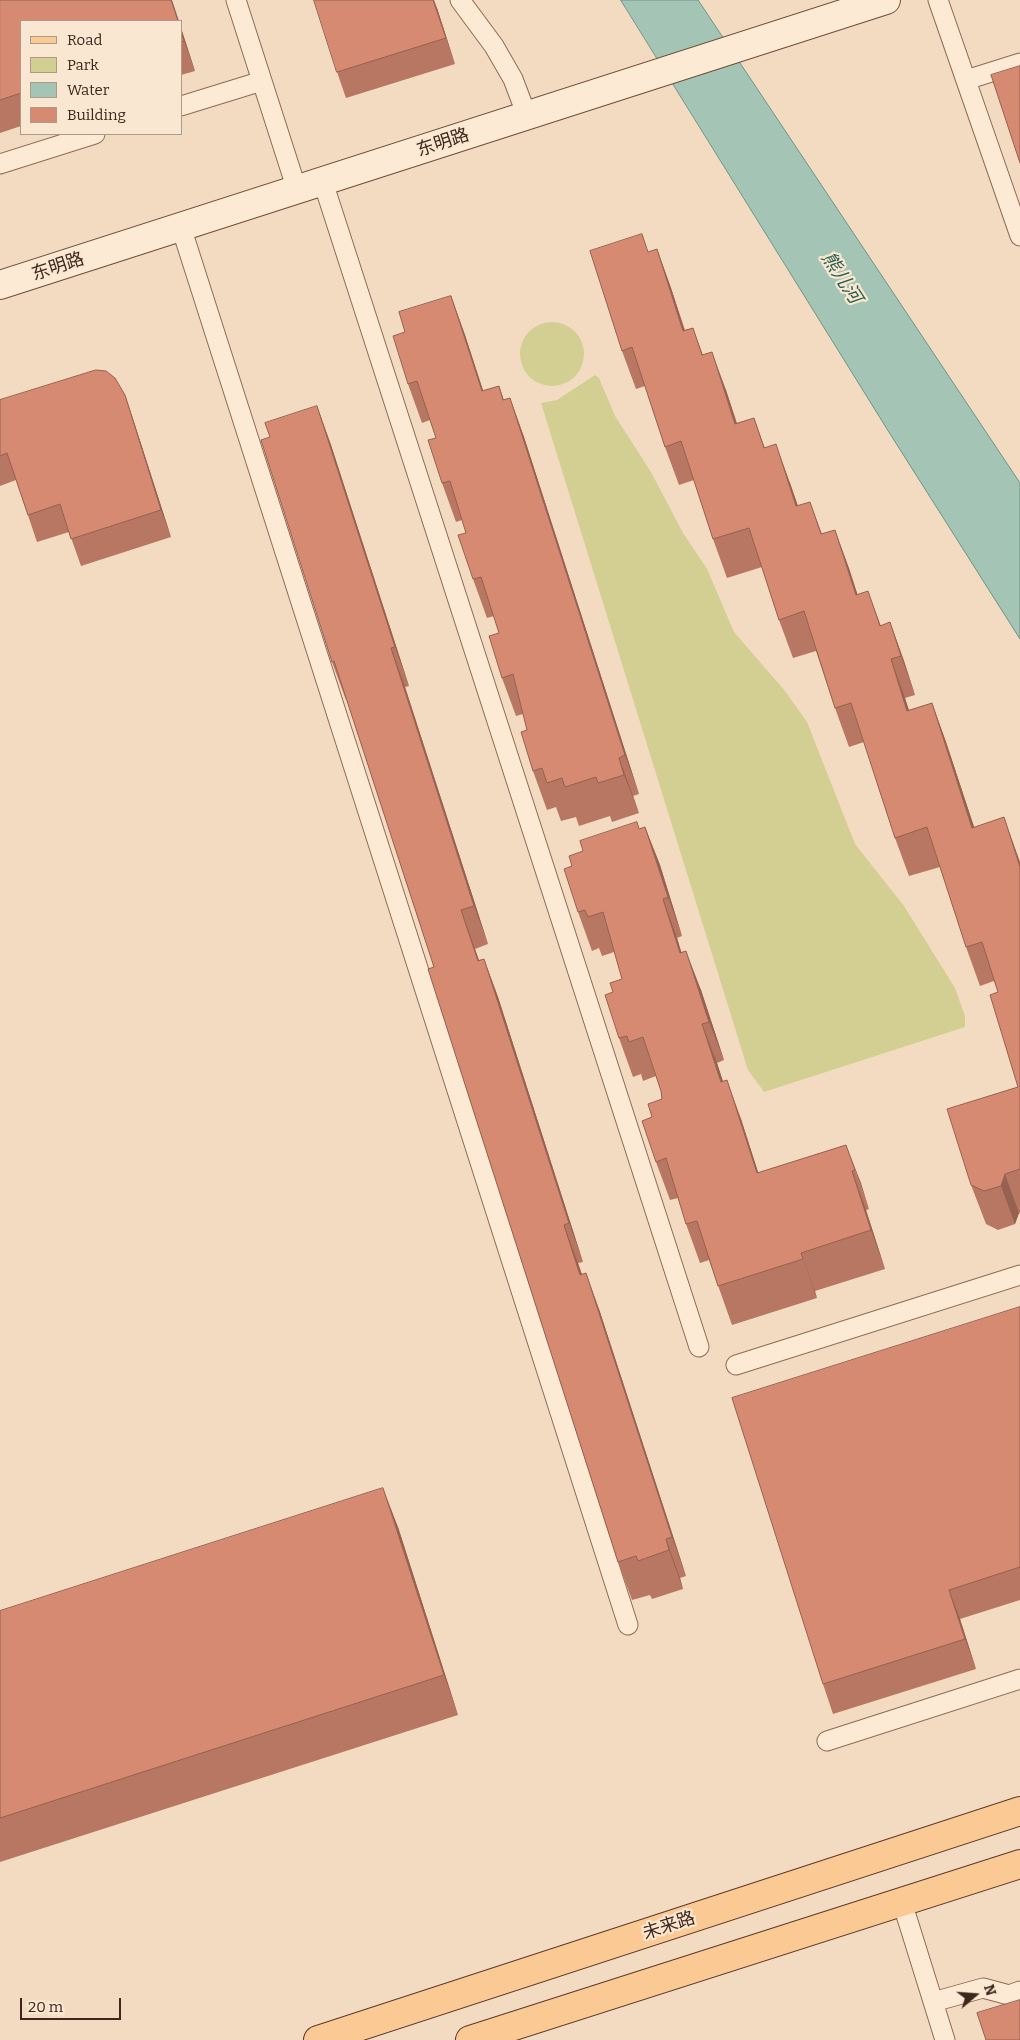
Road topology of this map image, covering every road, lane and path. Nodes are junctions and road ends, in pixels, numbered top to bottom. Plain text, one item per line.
1 (236, 0) edge
2 (460, 0) edge
3 (938, 0) edge
4 (872, 2) edge
5 (1020, 63) edge
6 (966, 80) junction
7 (262, 81) junction
8 (182, 106) edge
9 (527, 116) junction
10 (92, 135) edge
11 (0, 164) edge
12 (323, 182) junction
13 (297, 190) junction
14 (181, 227) junction
15 (1020, 236) edge
16 (0, 285) edge
17 (1020, 1275) edge
18 (699, 1347) dead end
19 (736, 1365) dead end
20 (628, 1625) dead end
21 (1020, 1680) edge
22 (827, 1741) dead end
23 (1020, 1811) edge
24 (1020, 1864) edge
25 (902, 1902) junction
26 (1020, 1991) edge
27 (933, 2002) junction
28 (318, 2040) edge
29 (470, 2040) edge
30 (945, 2040) edge

1 - 7 lane
2 - 9 lane
3 - 6 lane
4 - 9 street, 东明路
5 - 6 lane
6 - 15 lane
7 - 8 lane
7 - 13 lane
9 - 12 street, 东明路
10 - 11 lane
12 - 13 street, 东明路
12 - 18 lane
13 - 14 street, 东明路
14 - 16 street, 东明路
14 - 20 lane
17 - 19 lane
21 - 22 lane
23 - 28 main road, 未来路
24 - 25 main road
25 - 27 lane
25 - 29 main road
26 - 27 lane
27 - 30 lane

